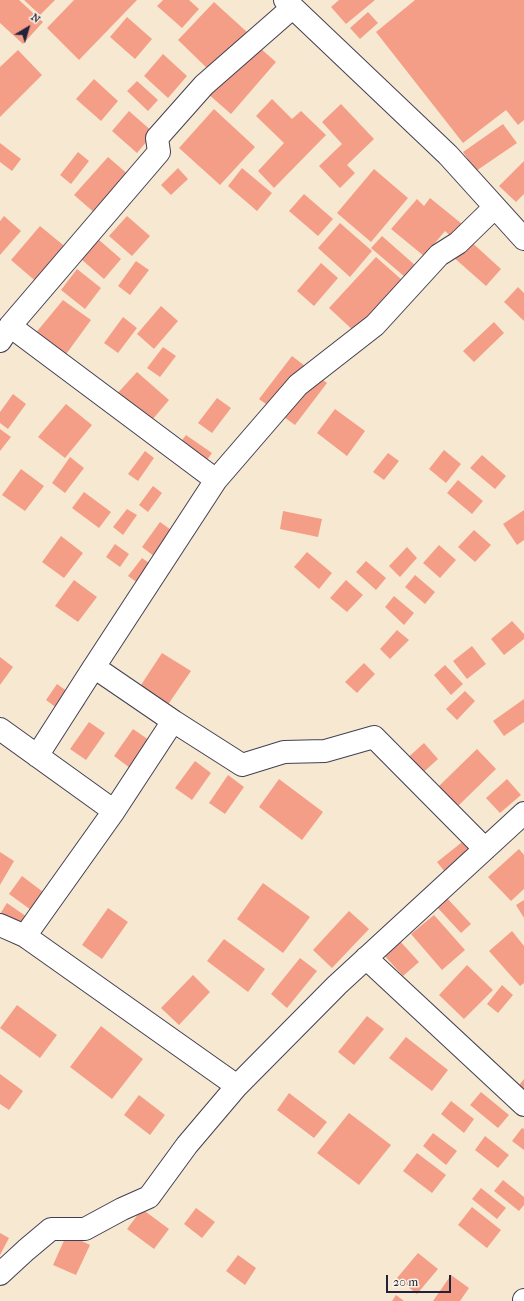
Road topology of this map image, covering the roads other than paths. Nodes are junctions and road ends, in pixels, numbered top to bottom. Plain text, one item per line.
1 (288, 4) edge
2 (495, 207) junction
3 (524, 239) edge
4 (5, 333) edge
5 (216, 480) junction
6 (94, 667) junction
7 (173, 721) junction
8 (0, 729) edge
9 (37, 756) junction
10 (114, 811) junction
11 (524, 813) edge
12 (485, 849) junction
13 (0, 925) edge
14 (25, 936) junction
15 (366, 958) junction
16 (237, 1086) junction
17 (524, 1105) edge
18 (0, 1274) edge

1 - 2 street
1 - 4 street
2 - 3 street
2 - 5 street
4 - 5 street
5 - 6 street
6 - 7 street
6 - 9 street
7 - 10 street
7 - 12 street
8 - 9 street
9 - 10 street
10 - 14 street
11 - 12 street
12 - 15 street
13 - 14 street
14 - 16 street
15 - 16 street
15 - 17 street
16 - 18 street

